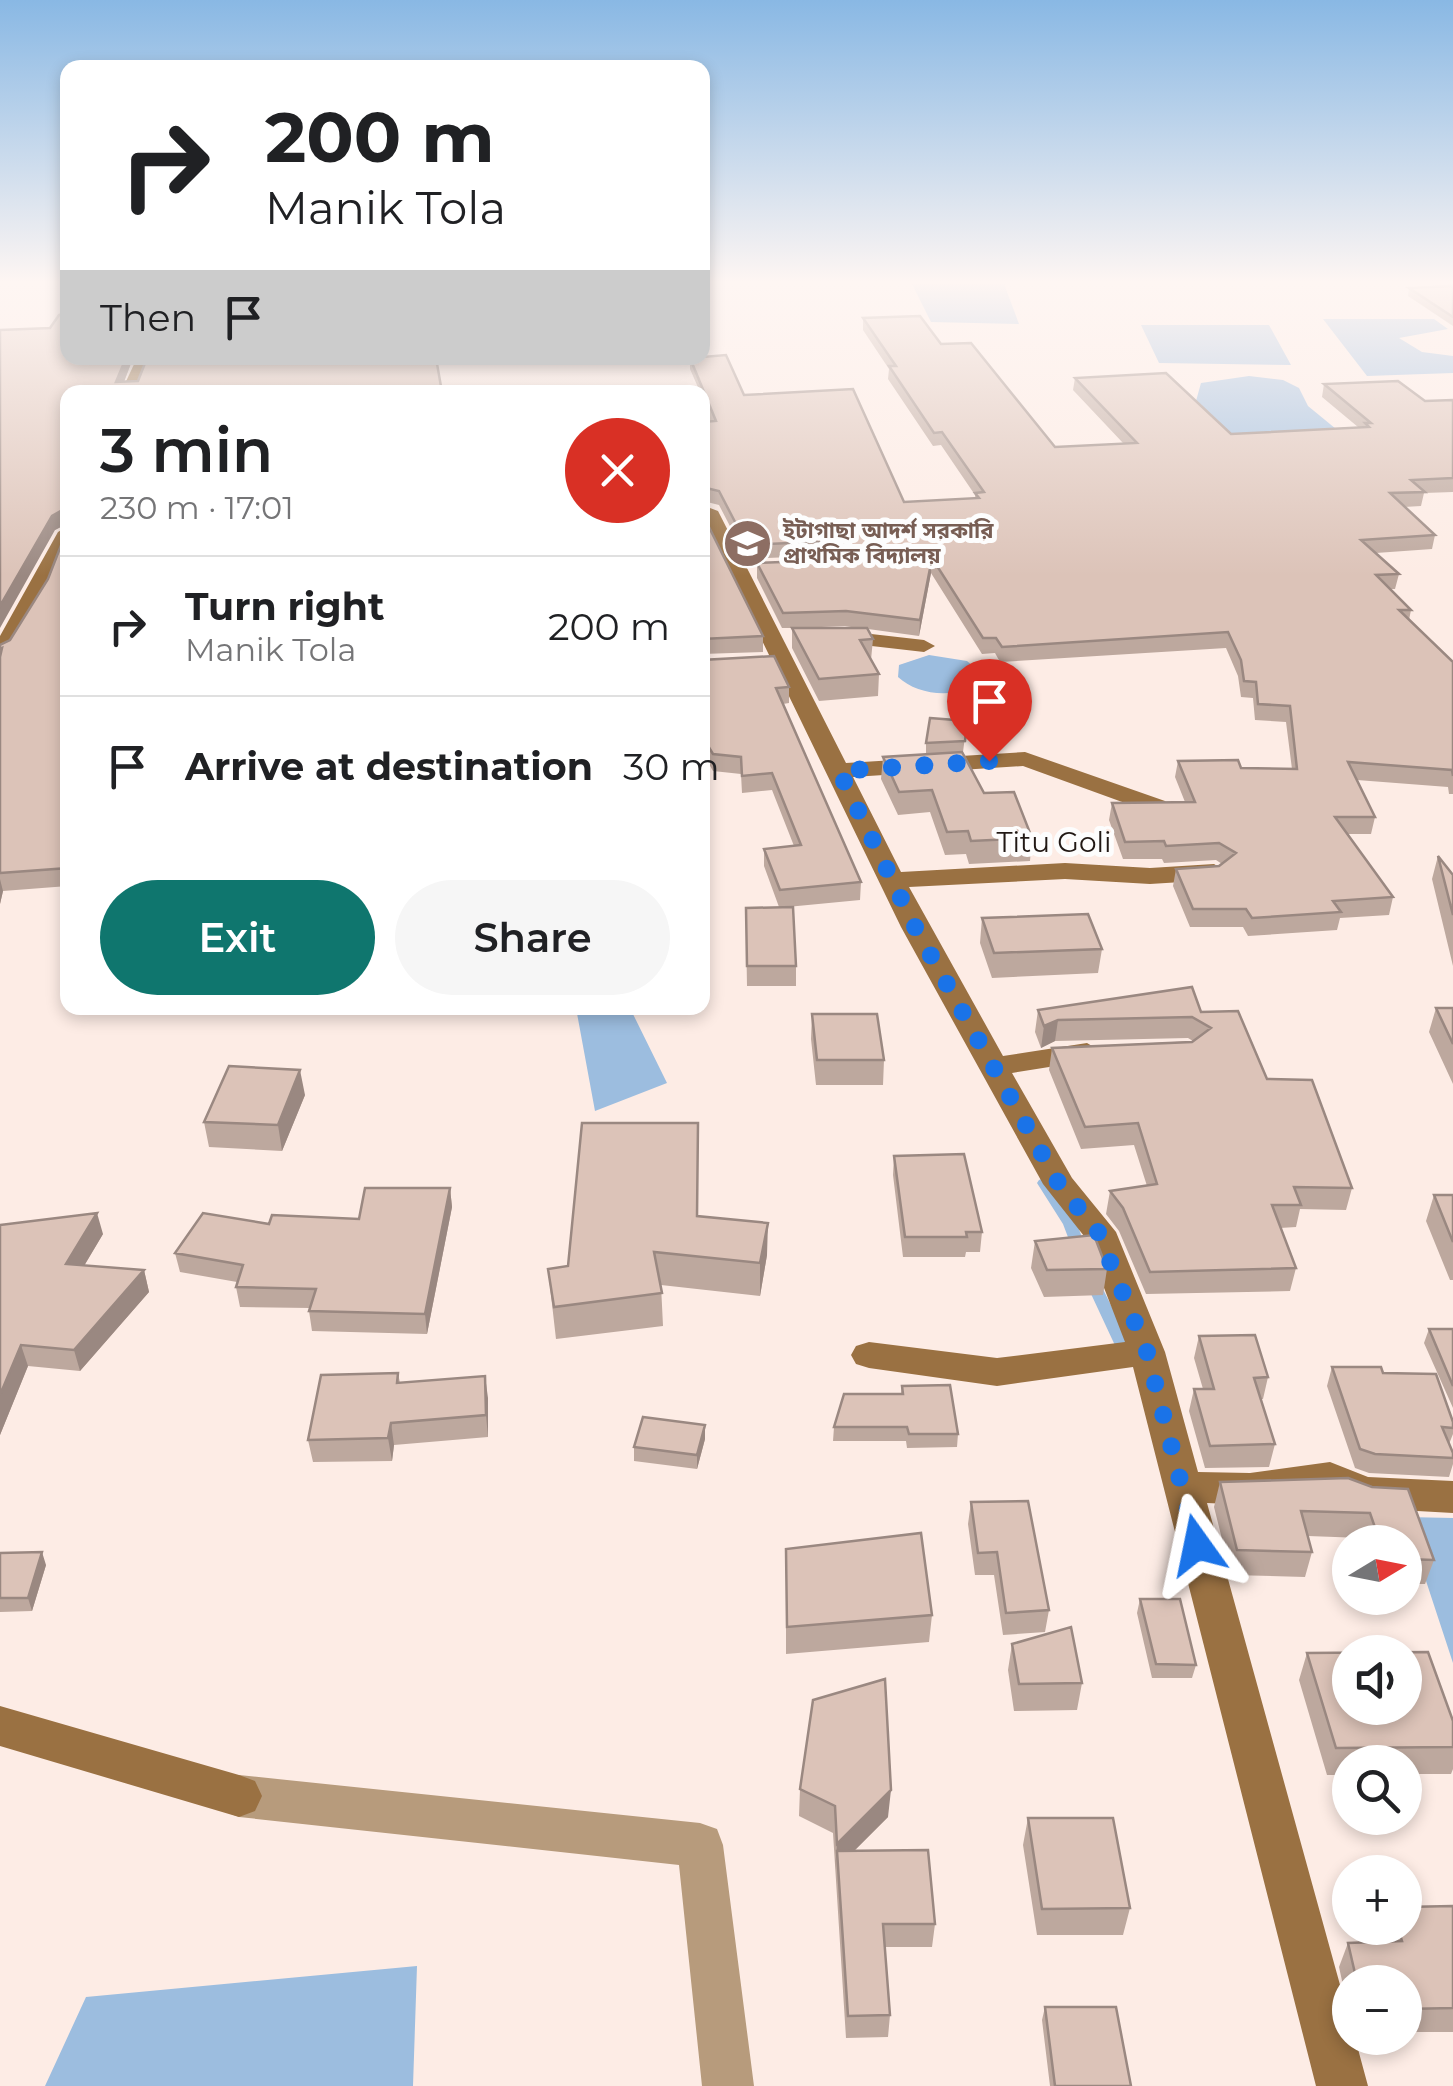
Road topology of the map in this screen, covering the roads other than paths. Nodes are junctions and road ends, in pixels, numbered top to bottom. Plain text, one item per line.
1 (710, 517) edge
2 (60, 546) edge
3 (789, 644) junction
4 (924, 646) dead end
5 (0, 654) edge
6 (751, 663) edge
7 (839, 771) junction
8 (1156, 806) edge
9 (1216, 872) edge
10 (893, 880) junction
11 (1123, 1052) edge
12 (994, 1067) junction
13 (1147, 1352) junction
14 (869, 1354) dead end
15 (1184, 1488) junction
16 (1453, 1497) edge
17 (0, 1726) edge
18 (239, 1796) joint
19 (728, 2086) edge
20 (1342, 2086) edge

1 - 3 street
2 - 5 street
3 - 4 street
3 - 6 street
3 - 7 street
7 - 8 street
7 - 10 street
9 - 10 street, Titu Goli
10 - 12 street
11 - 12 street
12 - 13 street
13 - 14 street
13 - 15 street
15 - 16 street
15 - 20 street
17 - 18 street
18 - 19 street

